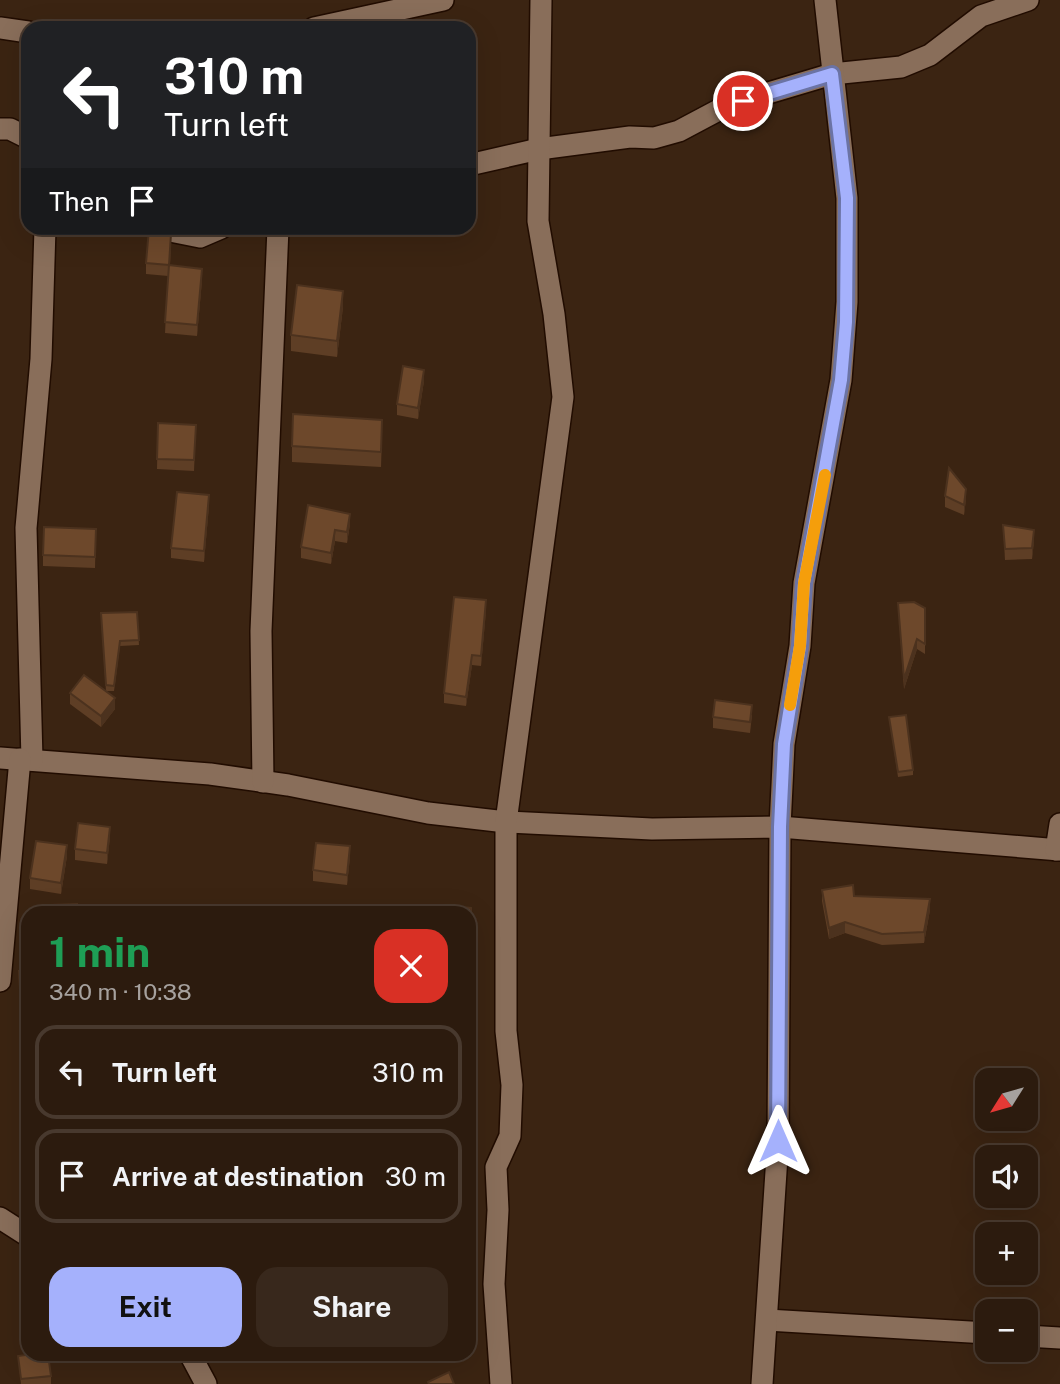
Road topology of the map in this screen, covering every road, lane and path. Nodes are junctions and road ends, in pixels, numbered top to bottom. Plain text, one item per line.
1 (443, 0) edge
2 (541, 0) edge
3 (825, 0) edge
4 (1028, 0) edge
5 (346, 21) edge
6 (0, 28) edge
7 (21, 31) edge
8 (832, 74) junction
9 (0, 129) edge
10 (21, 134) edge
11 (538, 149) junction
12 (476, 163) edge
13 (45, 235) edge
14 (278, 235) edge
15 (17, 759) edge
16 (264, 782) junction
17 (506, 822) junction
18 (1060, 824) edge
19 (780, 827) junction
20 (1058, 850) edge
21 (0, 981) edge
22 (0, 1217) edge
23 (21, 1231) edge
24 (767, 1320) junction
25 (975, 1333) edge
26 (1038, 1337) edge
27 (1060, 1338) edge
28 (194, 1361) edge
29 (206, 1384) edge
30 (501, 1384) edge
31 (762, 1384) edge

1 - 5 street
2 - 11 street
3 - 8 street
4 - 8 street
6 - 7 street
8 - 11 street
8 - 19 street
9 - 10 street
11 - 12 street
11 - 17 street
13 - 15 street
14 - 16 street
15 - 16 street
15 - 21 street
16 - 17 street
17 - 19 street
17 - 30 street
18 - 20 street
19 - 20 street
19 - 24 street
22 - 23 street
24 - 25 street
24 - 31 street
26 - 27 street
28 - 29 street

